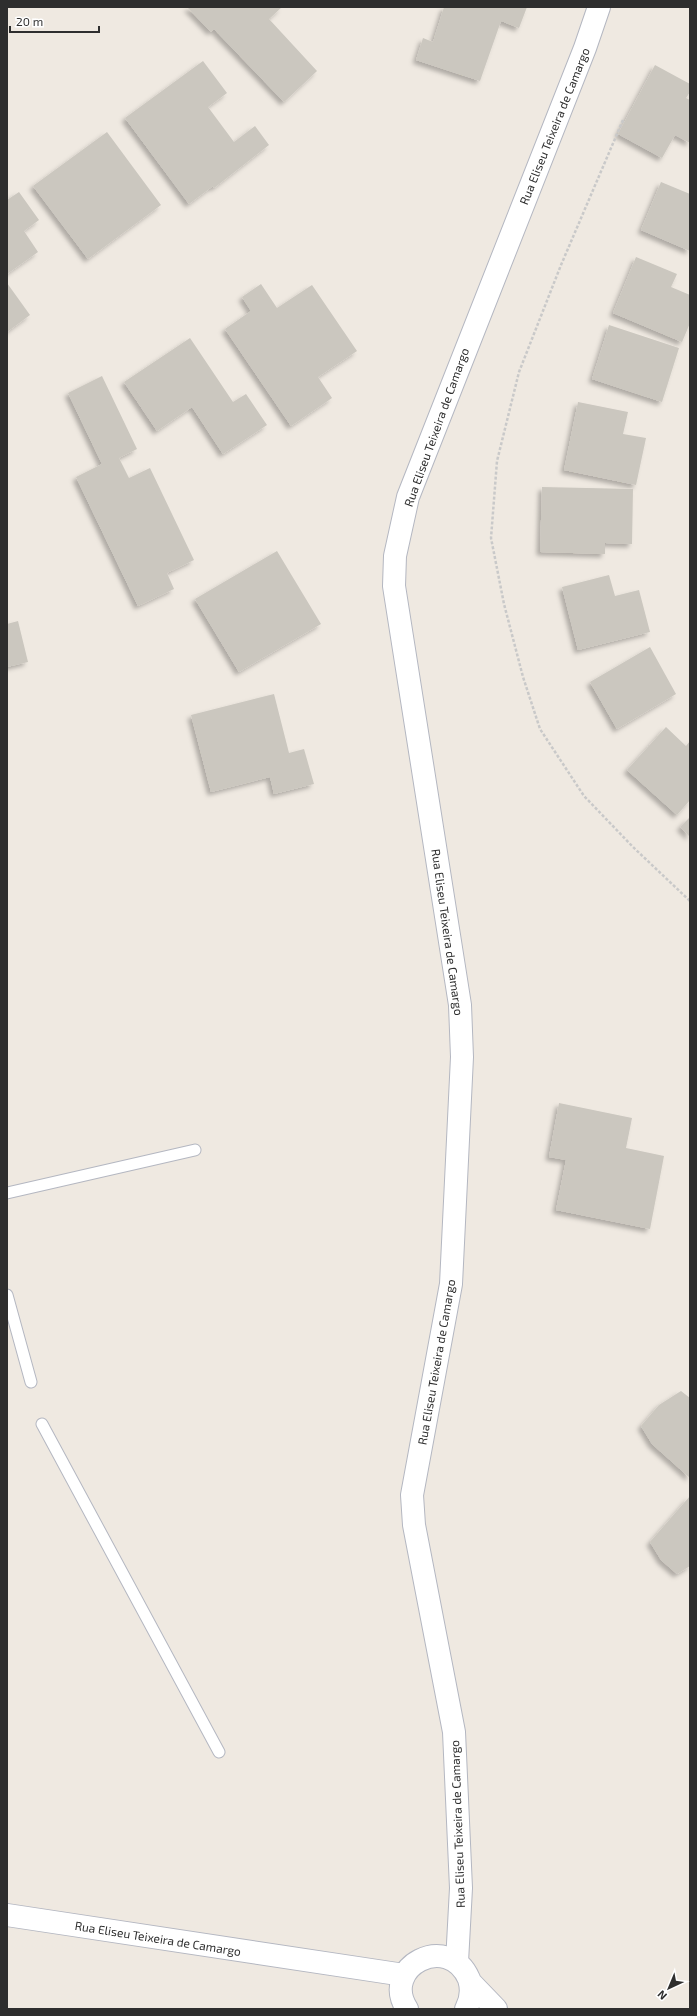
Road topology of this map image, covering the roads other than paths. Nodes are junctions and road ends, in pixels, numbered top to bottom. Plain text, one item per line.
1 (599, 7) edge
2 (195, 1150) dead end
3 (7, 1193) edge
4 (7, 1294) edge
5 (31, 1382) dead end
6 (42, 1424) dead end
7 (219, 1752) dead end
8 (7, 1915) edge
9 (457, 1962) junction
10 (404, 1975) junction
11 (470, 1982) junction
12 (406, 2009) edge
13 (466, 2009) edge
14 (496, 2009) edge

1 - 9 street, Rua Eliseu Teixeira de Camargo
2 - 3 lane
4 - 5 lane
6 - 7 lane
8 - 10 street, Rua Eliseu Teixeira de Camargo
9 - 10 street
9 - 11 street
10 - 12 street
11 - 13 street
11 - 14 street

